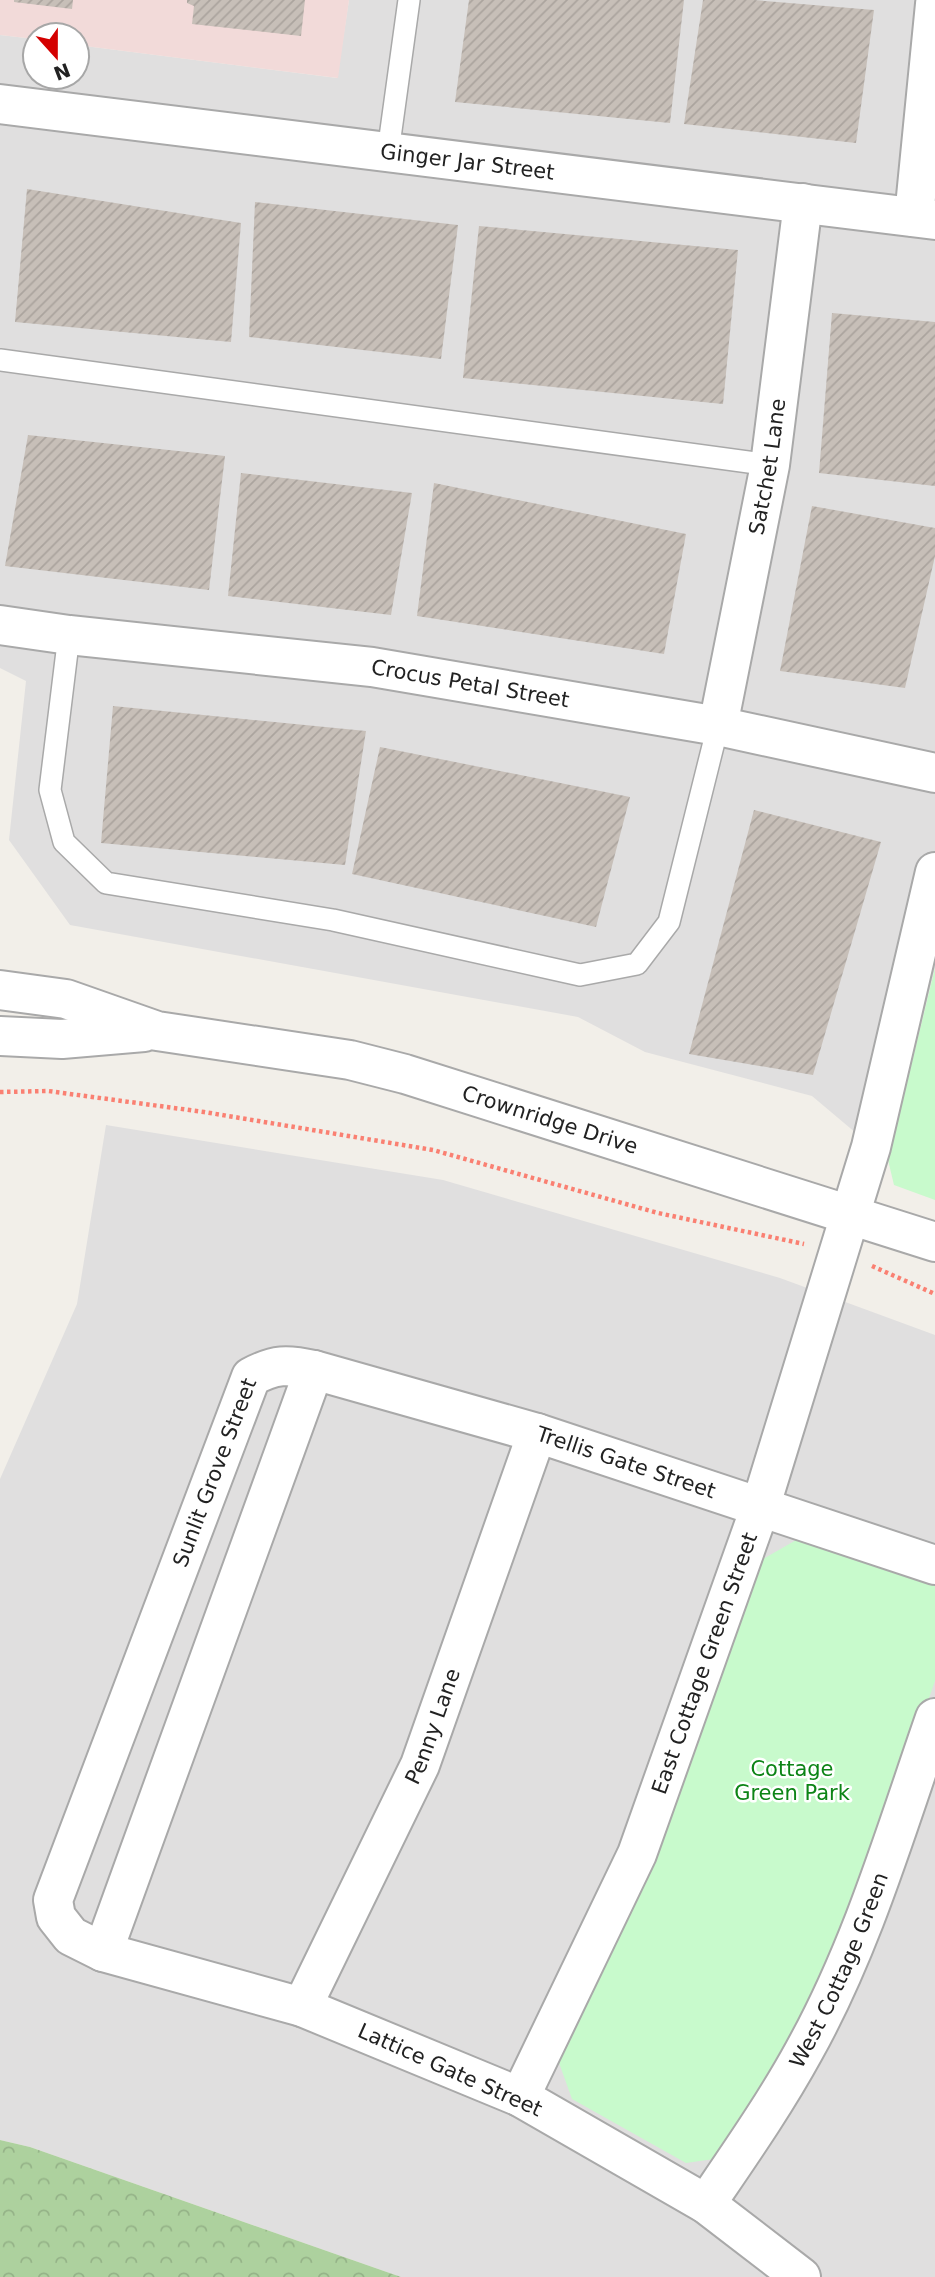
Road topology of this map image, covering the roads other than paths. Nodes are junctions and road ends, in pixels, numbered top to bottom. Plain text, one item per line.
1 (409, 0) edge
2 (935, 4) edge
3 (0, 104) edge
4 (388, 152) junction
5 (803, 203) junction
6 (925, 218) edge
7 (0, 360) edge
8 (770, 465) junction
9 (0, 625) edge
10 (69, 635) junction
11 (718, 726) junction
12 (935, 773) edge
13 (935, 872) edge
14 (0, 990) edge
15 (157, 1031) junction
16 (0, 1036) edge
17 (849, 1215) junction
18 (935, 1242) edge
19 (314, 1370) junction
20 (537, 1433) junction
21 (760, 1508) junction
22 (935, 1565) edge
23 (935, 1717) edge
24 (103, 1952) junction
25 (302, 2007) junction
26 (520, 2097) junction
27 (705, 2204) junction
28 (800, 2277) edge

1 - 4 lane
2 - 6 street
3 - 4 street, Ginger Jar Street
4 - 5 street, Ginger Jar Street
5 - 6 street, Ginger Jar Street
5 - 8 street, Satchet Lane
7 - 8 lane
8 - 11 street, Satchet Lane
9 - 10 street, Crocus Petal Street
10 - 11 street, Crocus Petal Street
10 - 11 lane
11 - 12 street, Crocus Petal Street
13 - 17 street, East Cottage Green Street
14 - 15 street, Crownridge Drive
15 - 16 street, Crownridge Drive
15 - 17 street, Crownridge Drive
17 - 18 street, Crownridge Drive
17 - 21 street, East Cottage Green Street
19 - 20 street, Trellis Gate Street
19 - 24 street
19 - 24 street, Sunlit Grove Street
20 - 21 street, Trellis Gate Street
20 - 25 street, Penny Lane
21 - 22 street, Trellis Gate Street
21 - 26 street, East Cottage Green Street
23 - 27 street, West Cottage Green
24 - 25 street, Lattice Gate Street
25 - 26 street, Lattice Gate Street
26 - 27 street, Lattice Gate Street
27 - 28 street, Lattice Gate Street

